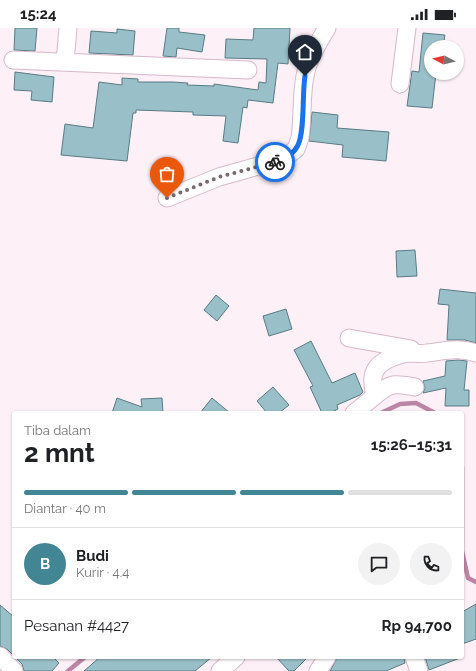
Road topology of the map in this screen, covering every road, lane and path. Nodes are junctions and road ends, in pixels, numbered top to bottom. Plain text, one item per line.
1 (68, 28) edge
2 (327, 28) edge
3 (407, 28) edge
4 (13, 60) dead end
5 (65, 62) junction
6 (248, 70) dead end
7 (400, 84) dead end
8 (167, 198) dead end
9 (349, 338) dead end
10 (436, 352) junction
11 (476, 353) edge
12 (415, 387) dead end
13 (375, 396) junction
14 (356, 411) edge
15 (0, 656) edge
16 (234, 659) edge
17 (326, 659) edge
18 (415, 659) edge
19 (14, 671) edge
20 (220, 671) edge
21 (318, 671) edge
22 (419, 671) edge

1 - 5 street
2 - 8 street
3 - 7 street
4 - 5 street
5 - 6 street
9 - 10 street
10 - 11 street
10 - 13 street
12 - 13 street
13 - 14 street
15 - 19 street
16 - 20 street
17 - 21 street
18 - 22 street

